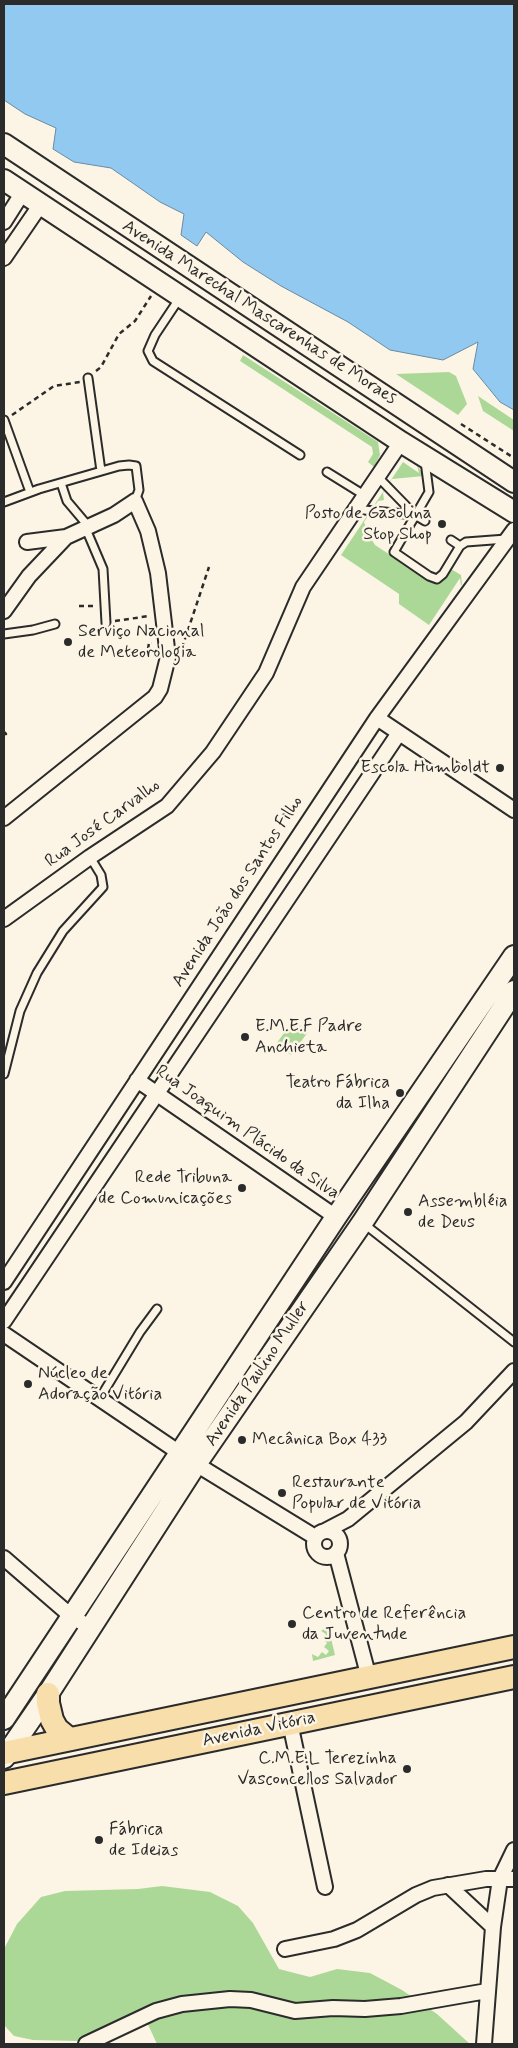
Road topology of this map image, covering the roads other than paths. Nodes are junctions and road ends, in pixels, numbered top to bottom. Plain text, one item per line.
1 (4, 144) edge
2 (4, 180) edge
3 (23, 192) junction
4 (41, 204) junction
5 (4, 222) edge
6 (4, 258) edge
7 (181, 296) junction
8 (88, 378) road end
9 (4, 419) edge
10 (401, 442) junction
11 (300, 455) dead end
12 (423, 456) junction
13 (101, 471) junction
14 (327, 472) dead end
15 (377, 476) junction
16 (514, 482) edge
17 (61, 483) junction
18 (30, 492) junction
19 (364, 494) junction
20 (135, 501) junction
21 (4, 502) edge
22 (354, 509) junction
23 (514, 512) edge
24 (415, 515) junction
25 (425, 521) dead end
26 (88, 528) junction
27 (511, 534) edge
28 (66, 537) junction
29 (451, 540) dead end
30 (27, 542) dead end
31 (460, 546) junction
32 (4, 611) edge
33 (106, 623) road end
34 (55, 624) dead end
35 (4, 634) edge
36 (377, 718) junction
37 (399, 733) junction
38 (514, 810) edge
39 (4, 818) edge
40 (90, 857) junction
41 (4, 919) edge
42 (514, 956) edge
43 (514, 991) edge
44 (4, 1074) edge
45 (137, 1080) junction
46 (157, 1092) junction
47 (336, 1217) junction
48 (362, 1222) junction
49 (298, 1276) junction
50 (4, 1282) edge
51 (314, 1293) junction
52 (157, 1309) dead end
53 (4, 1321) edge
54 (260, 1333) junction
55 (4, 1334) edge
56 (514, 1342) edge
57 (278, 1346) junction
58 (514, 1371) edge
59 (100, 1398) junction
60 (189, 1458) junction
61 (348, 1519) junction
62 (320, 1534) junction
63 (338, 1547) junction
64 (4, 1558) edge
65 (71, 1616) junction
66 (91, 1628) junction
67 (514, 1647) edge
68 (514, 1677) edge
69 (369, 1678) junction
70 (48, 1694) junction
71 (4, 1719) edge
72 (290, 1723) junction
73 (69, 1739) junction
74 (5, 1754) edge
75 (4, 1783) edge
76 (514, 1850) edge
77 (500, 1879) junction
78 (514, 1879) edge
79 (448, 1885) junction
80 (325, 1887) dead end
81 (493, 1927) junction
82 (285, 1949) dead end
83 (487, 1991) junction
84 (86, 2044) edge
85 (484, 2044) edge

1 - 16 main road, Avenida Marechal Mascarenhas de Moraes
2 - 3 main road, Avenida Marechal Mascarenhas de Moraes
3 - 4 main road, Avenida Marechal Mascarenhas de Moraes
3 - 5 street
4 - 6 street
4 - 7 main road, Avenida Marechal Mascarenhas de Moraes
7 - 10 main road, Avenida Marechal Mascarenhas de Moraes
7 - 11 lane
8 - 13 lane
9 - 18 lane
10 - 12 main road, Avenida Marechal Mascarenhas de Moraes
10 - 15 street, Rua José Carvalho
12 - 23 main road, Avenida Marechal Mascarenhas de Moraes
12 - 24 lane
13 - 17 lane
13 - 20 lane
14 - 19 lane
15 - 19 street, Rua José Carvalho
15 - 24 lane
17 - 18 lane
17 - 26 lane
18 - 21 lane
19 - 22 street, Rua José Carvalho
20 - 26 street
20 - 39 street
22 - 24 lane
22 - 40 street, Rua José Carvalho
24 - 25 lane
24 - 31 lane
26 - 28 street
26 - 33 lane
27 - 31 lane
27 - 36 street, Avenida João dos Santos Filho
28 - 30 street
28 - 32 street
29 - 31 lane
34 - 35 lane
36 - 37 street
36 - 45 street, Avenida João dos Santos Filho
37 - 38 street
37 - 46 street
40 - 41 street, Rua José Carvalho
40 - 44 lane
42 - 47 main road, Avenida Paulino Muller
43 - 48 main road, Avenida Paulino Muller
45 - 46 street, Rua Joaquim Plácido da Silva
45 - 50 street, Avenida João dos Santos Filho
46 - 47 street, Rua Joaquim Plácido da Silva
46 - 53 street
47 - 49 main road, Avenida Paulino Muller
48 - 51 main road, Avenida Paulino Muller
48 - 56 lane
49 - 51 main road
49 - 54 main road, Avenida Paulino Muller
51 - 57 main road, Avenida Paulino Muller
52 - 59 lane
54 - 57 main road
54 - 60 main road, Avenida Paulino Muller
55 - 59 street
57 - 60 main road, Avenida Paulino Muller
58 - 61 street
59 - 60 street
60 - 62 street
60 - 65 main road, Avenida Paulino Muller
60 - 66 main road, Avenida Paulino Muller
61 - 62 street
61 - 63 street
62 - 63 street
62 - 63 street
63 - 69 street
64 - 65 street
65 - 66 street
65 - 71 main road, Avenida Paulino Muller
66 - 70 main road, Avenida Paulino Muller
67 - 69 main road, Avenida Vitória
68 - 72 main road, Avenida Vitória
69 - 73 main road, Avenida Vitória
70 - 73 main road
70 - 74 main road, Avenida Paulino Muller
72 - 75 main road, Avenida Vitória
72 - 80 street
73 - 74 main road, Avenida Vitória
76 - 77 street
77 - 78 street
77 - 79 street
77 - 81 street
79 - 81 street
79 - 82 street
81 - 83 street
83 - 84 street
83 - 85 street

